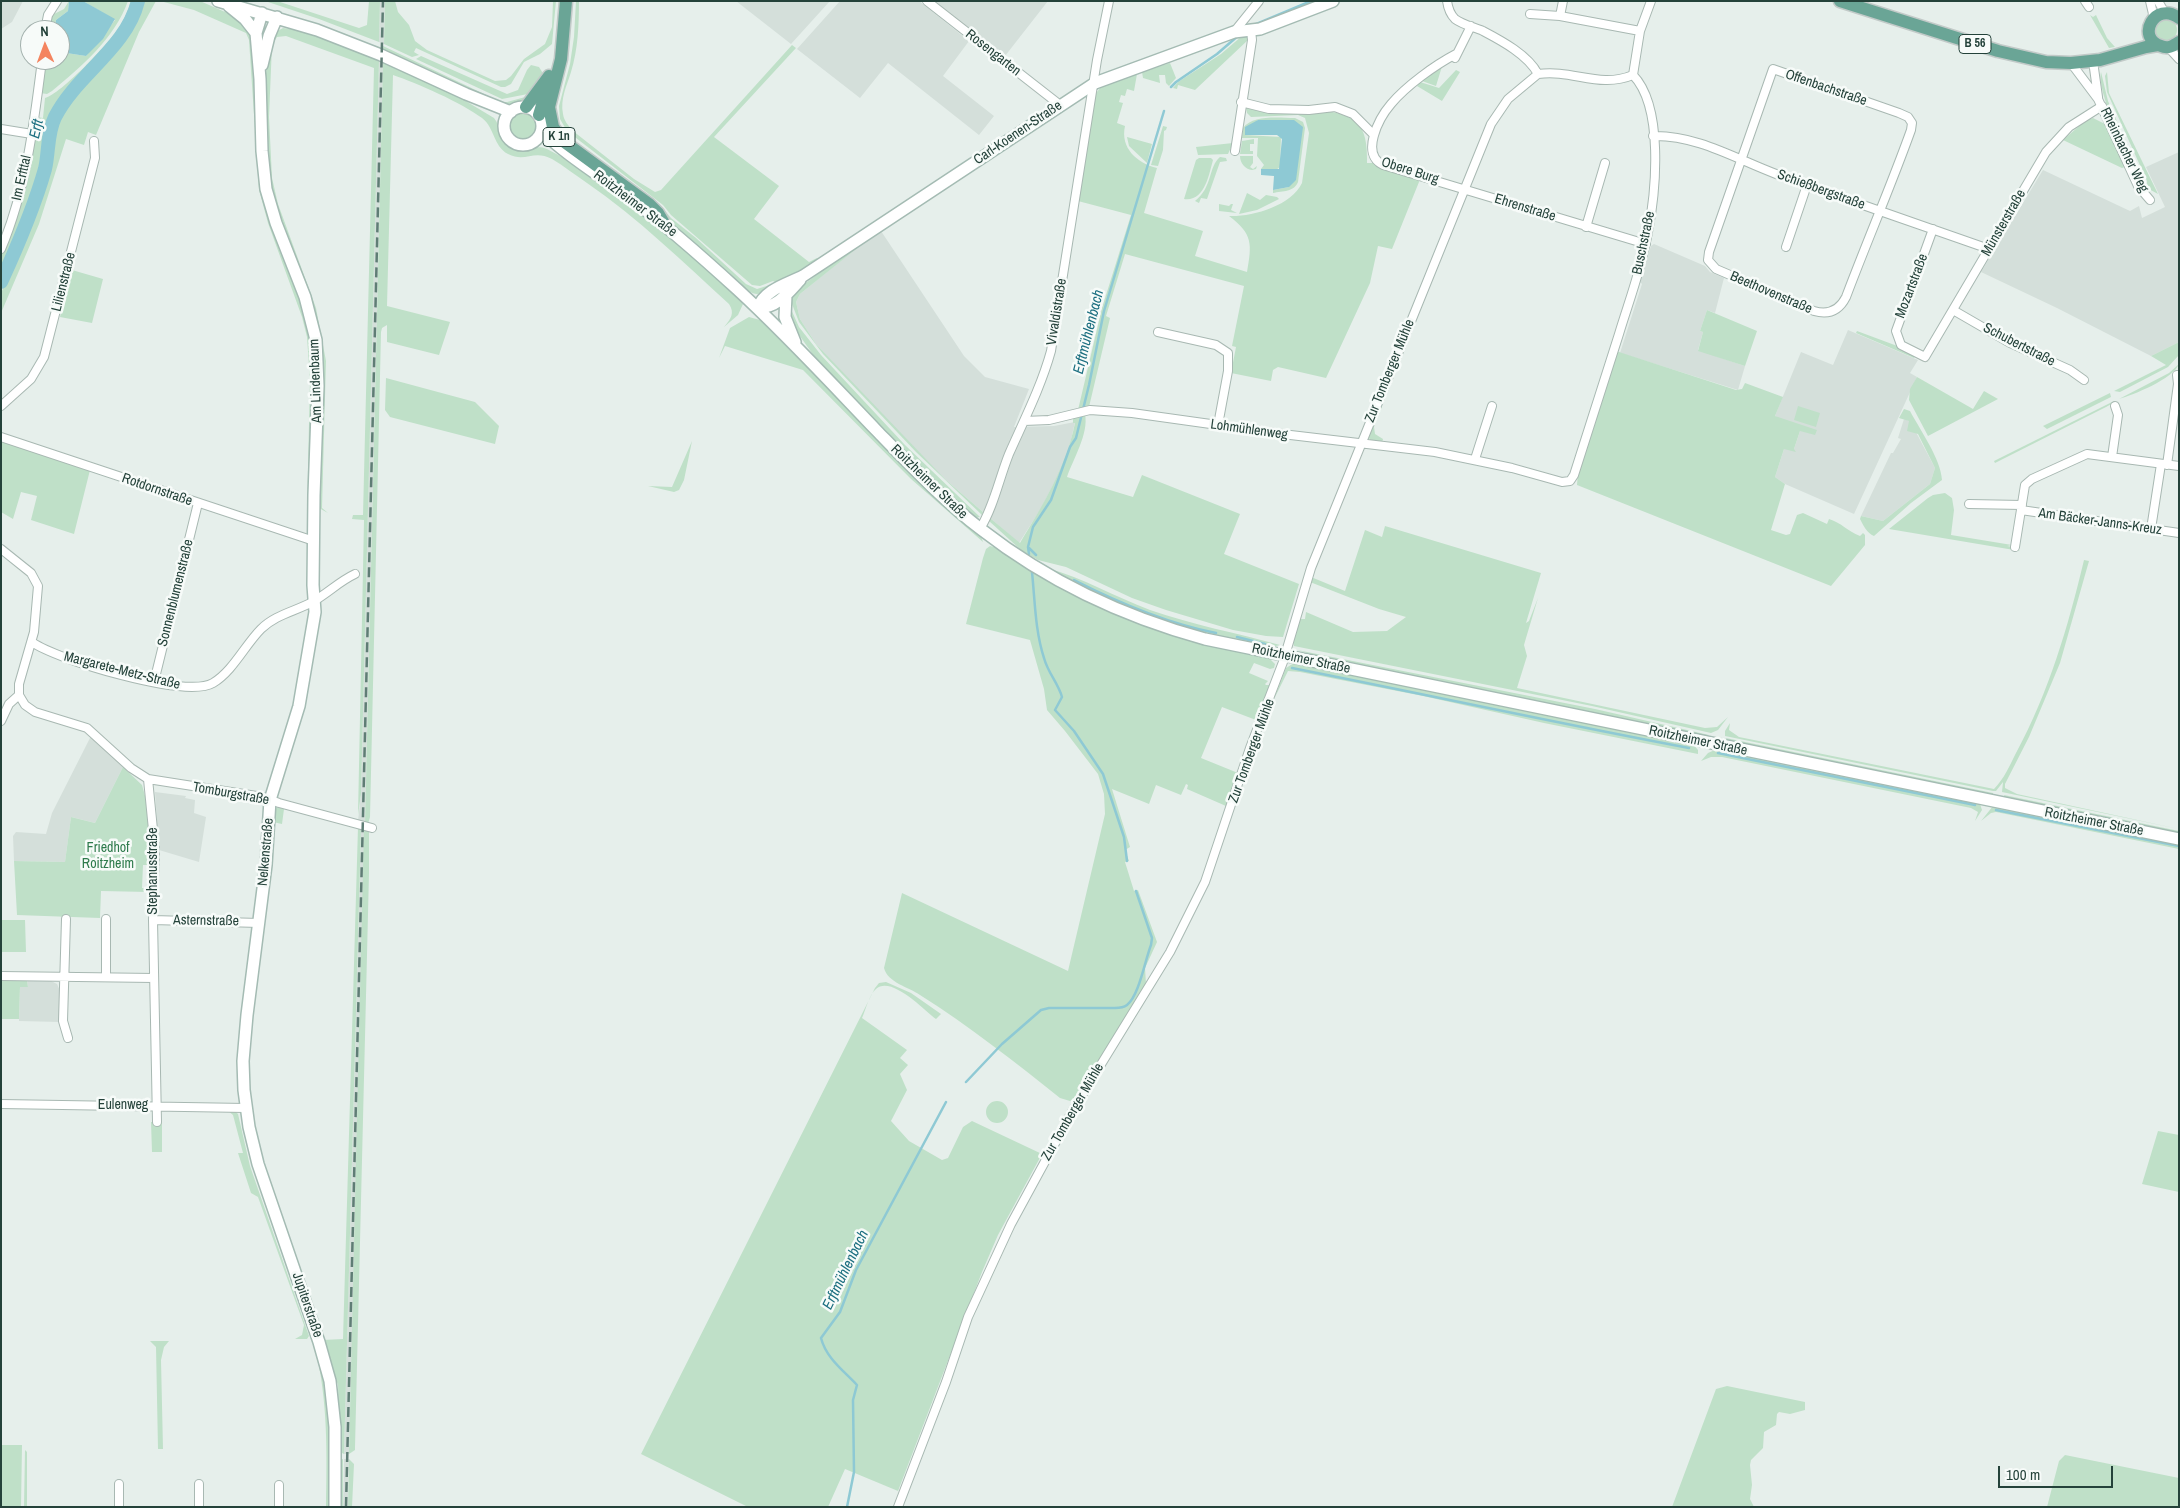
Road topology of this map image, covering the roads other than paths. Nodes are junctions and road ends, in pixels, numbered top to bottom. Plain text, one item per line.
1 (57, 1) edge
2 (560, 1) edge
3 (566, 1) edge
4 (927, 1) edge
5 (1109, 1) edge
6 (1259, 1) edge
7 (1333, 1) edge
8 (1447, 1) edge
9 (1563, 1) edge
10 (1651, 1) edge
11 (1840, 1) edge
12 (2150, 1) edge
13 (2158, 1) edge
14 (222, 2) edge
15 (262, 13) junction
16 (1530, 14) dead end
17 (1560, 16) junction
18 (2170, 16) edge
19 (277, 17) junction
20 (47, 20) edge
21 (1471, 26) junction
22 (1242, 31) junction
23 (2149, 31) junction
24 (1640, 32) junction
25 (256, 33) junction
26 (2168, 45) edge
27 (2115, 56) junction
28 (2179, 59) edge
29 (2093, 61) junction
30 (2071, 63) junction
31 (41, 70) edge
32 (1538, 74) junction
33 (1633, 75) junction
34 (549, 76) junction
35 (260, 79) junction
36 (1095, 83) junction
37 (466, 94) junction
38 (1241, 102) junction
39 (2100, 103) junction
40 (1060, 105) junction
41 (526, 108) junction
42 (511, 112) junction
43 (539, 115) junction
44 (504, 122) junction
45 (1, 129) edge
46 (542, 131) junction
47 (32, 134) junction
48 (1374, 135) junction
49 (1653, 136) junction
50 (94, 141) dead end
51 (535, 142) junction
52 (1234, 151) dead end
53 (1742, 160) junction
54 (578, 161) junction
55 (1605, 163) dead end
56 (1806, 185) junction
57 (1464, 189) junction
58 (2150, 200) dead end
59 (1880, 211) junction
60 (665, 226) junction
61 (1586, 226) junction
62 (1933, 229) junction
63 (1646, 244) junction
64 (1786, 247) dead end
65 (1989, 249) junction
66 (1, 250) edge
67 (803, 276) junction
68 (786, 295) junction
69 (758, 308) junction
70 (1953, 310) junction
71 (1158, 332) dead end
72 (798, 348) junction
73 (1925, 357) joint
74 (2177, 375) dead end
75 (2084, 380) dead end
76 (1, 406) edge
77 (1492, 406) dead end
78 (2115, 406) dead end
79 (1024, 421) junction
80 (1218, 426) junction
81 (1, 437) edge
82 (1361, 443) junction
83 (2112, 457) junction
84 (1475, 460) junction
85 (2164, 464) junction
86 (2179, 466) edge
87 (1570, 481) joint
88 (198, 503) junction
89 (1969, 504) dead end
90 (2022, 508) junction
91 (980, 529) junction
92 (2151, 529) junction
93 (2179, 533) edge
94 (314, 541) junction
95 (2015, 547) dead end
96 (1, 549) edge
97 (355, 574) dead end
98 (314, 601) junction
99 (32, 642) junction
100 (1285, 656) junction
101 (154, 682) junction
102 (19, 695) junction
103 (1, 722) edge
104 (148, 779) junction
105 (270, 800) junction
106 (372, 828) dead end
107 (2179, 839) edge
108 (66, 919) dead end
109 (106, 919) dead end
110 (153, 920) junction
111 (258, 922) junction
112 (1, 976) edge
113 (64, 976) junction
114 (106, 977) junction
115 (154, 978) junction
116 (68, 1038) dead end
117 (1, 1104) edge
118 (156, 1105) junction
119 (246, 1108) junction
120 (156, 1122) dead end
121 (119, 1484) dead end
122 (199, 1484) dead end
123 (279, 1485) dead end
124 (119, 1507) edge
125 (199, 1507) edge
126 (279, 1507) edge
127 (335, 1507) edge
128 (898, 1507) edge

1 - 20 street
2 - 34 main road, K 1n
3 - 60 main road, K 1n
4 - 40 street, Rosengarten
5 - 36 street, Vivaldistraße
6 - 22 street
7 - 22 street, Carl-Koenen-Straße
8 - 21 street
9 - 17 street
10 - 24 street
11 - 30 main road, B 56
12 - 18 street
13 - 18 street
14 - 15 street
14 - 25 street
15 - 19 street
15 - 25 street, Am Lindenbaum
16 - 17 street
17 - 24 street
18 - 23 main road
19 - 35 street, Am Lindenbaum
19 - 37 street
21 - 32 street
21 - 48 street
22 - 36 street, Carl-Koenen-Straße
22 - 38 street
23 - 26 main road
23 - 27 main road, B 56
24 - 33 street
25 - 35 street, Am Lindenbaum
26 - 27 main road, B 56
26 - 28 street
27 - 29 main road, B 56
29 - 30 main road, B 56
29 - 39 street, Rheinbacher Weg
30 - 39 street, Rheinbacher Weg
31 - 47 street, Im Erfttal
32 - 33 street
32 - 57 street, Zur Tomberger Mühle
33 - 49 street, Buschstraße
34 - 41 main road, K 1n
34 - 43 main road, K 1n
35 - 94 street, Am Lindenbaum
36 - 40 street, Carl-Koenen-Straße
36 - 79 street, Vivaldistraße
37 - 42 street
37 - 44 street
38 - 48 street
38 - 52 street
39 - 58 street, Rheinbacher Weg
39 - 65 street, Münsterstraße
40 - 67 street, Carl-Koenen-Straße
41 - 42 street
41 - 43 street
42 - 44 street
43 - 46 street
44 - 51 street
45 - 47 street
46 - 51 street
46 - 54 street, Roitzheimer Straße
47 - 66 street, Im Erfttal
48 - 57 street, Obere Burg
49 - 53 street, Schießbergstraße
49 - 63 street, Buschstraße
50 - 76 street, Lilienstraße
51 - 54 street, Roitzheimer Straße
53 - 56 street, Schießbergstraße
53 - 59 street, Offenbachstraße
53 - 59 street, Beethovenstraße
54 - 60 street, Roitzheimer Straße
55 - 61 street
56 - 59 street, Schießbergstraße
56 - 64 street
57 - 61 street, Ehrenstraße
57 - 82 street, Zur Tomberger Mühle
59 - 62 street, Schießbergstraße
60 - 69 street, Roitzheimer Straße
61 - 63 street, Ehrenstraße
62 - 65 street, Schießbergstraße
62 - 73 street, Mozartstraße
63 - 87 street, Buschstraße
65 - 70 street, Münsterstraße
67 - 68 street, Carl-Koenen-Straße
67 - 69 street, Carl-Koenen-Straße
68 - 69 street, Carl-Koenen-Straße
68 - 72 street
69 - 72 street, Roitzheimer Straße
70 - 73 street, Münsterstraße
70 - 75 street, Schubertstraße
71 - 80 street
72 - 91 street, Roitzheimer Straße
74 - 85 street
77 - 84 street
78 - 83 street
79 - 80 street, Lohmühlenweg
79 - 91 street, Vivaldistraße
80 - 82 street, Lohmühlenweg
81 - 88 street, Rotdornstraße
82 - 84 street, Lohmühlenweg
82 - 100 street, Zur Tomberger Mühle
83 - 85 street, Am Bäcker-Janns-Kreuz
83 - 90 street, Am Bäcker-Janns-Kreuz
84 - 87 street, Lohmühlenweg
85 - 86 street, Am Bäcker-Janns-Kreuz
85 - 92 street
88 - 94 street, Rotdornstraße
88 - 101 street, Sonnenblumenstraße
89 - 90 street, Am Bäcker-Janns-Kreuz
90 - 92 street, Am Bäcker-Janns-Kreuz
90 - 95 street, Am Bäcker-Janns-Kreuz
91 - 100 street, Roitzheimer Straße
92 - 93 street, Am Bäcker-Janns-Kreuz
94 - 98 street, Am Lindenbaum
96 - 99 street
97 - 98 street, Margarete-Metz-Straße
98 - 101 street, Margarete-Metz-Straße
98 - 105 street, Nelkenstraße
99 - 101 street, Margarete-Metz-Straße
99 - 102 street
100 - 107 street, Roitzheimer Straße
100 - 128 street, Zur Tomberger Mühle
102 - 103 street
102 - 104 street
104 - 105 street, Tomburgstraße
104 - 110 street, Stephanusstraße
105 - 106 street, Tomburgstraße
105 - 111 street, Nelkenstraße
108 - 113 street
109 - 114 street
110 - 111 street, Asternstraße
110 - 115 street, Stephanusstraße
111 - 119 street, Nelkenstraße
112 - 113 street
113 - 114 street
113 - 116 street
114 - 115 street
115 - 118 street, Stephanusstraße
117 - 118 street, Eulenweg
118 - 119 street, Eulenweg
118 - 120 street, Stephanusstraße
119 - 127 street, Jupiterstraße
121 - 124 street
122 - 125 street
123 - 126 street

